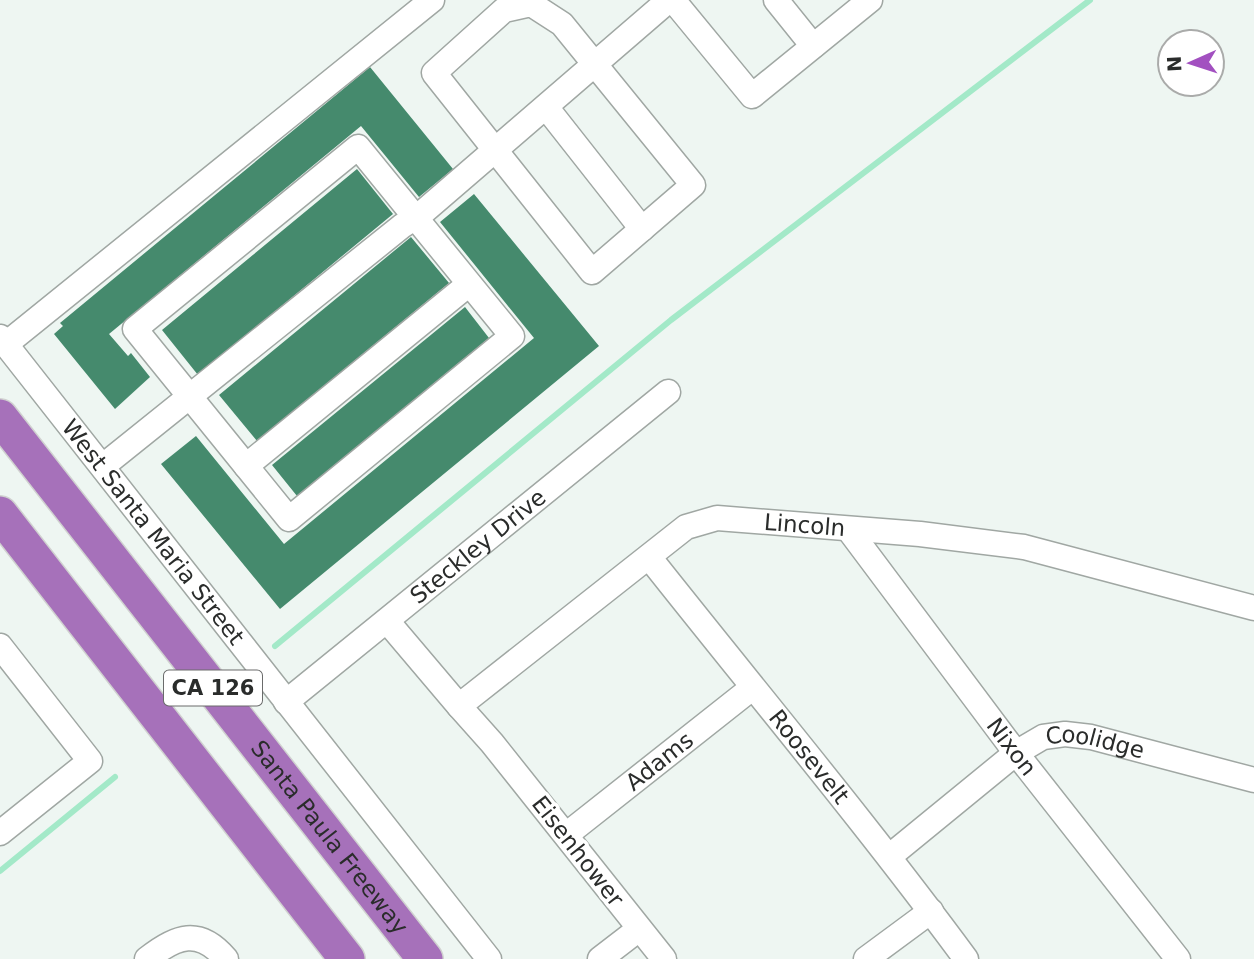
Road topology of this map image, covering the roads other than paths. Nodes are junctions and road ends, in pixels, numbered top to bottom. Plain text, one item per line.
1 (432, 0) edge
2 (671, 0) edge
3 (776, 0) edge
4 (866, 1) edge
5 (813, 46) junction
6 (595, 66) junction
7 (547, 107) junction
8 (495, 151) junction
9 (415, 218) junction
10 (642, 229) junction
11 (470, 284) junction
12 (3, 340) edge
13 (668, 392) dead end
14 (191, 398) junction
15 (0, 417) edge
16 (103, 466) junction
17 (246, 467) junction
18 (0, 514) edge
19 (849, 530) junction
20 (649, 557) junction
21 (1254, 608) edge
22 (387, 621) junction
23 (0, 646) edge
24 (752, 688) junction
25 (286, 702) junction
26 (459, 706) junction
27 (1016, 753) junction
28 (1254, 780) edge
29 (0, 833) edge
30 (566, 835) junction
31 (890, 856) junction
32 (931, 912) junction
33 (639, 929) junction
34 (147, 959) edge
35 (226, 959) edge
36 (347, 959) edge
37 (425, 959) edge
38 (489, 959) edge
39 (600, 959) edge
40 (664, 959) edge
41 (866, 959) edge
42 (966, 959) edge
43 (1178, 959) edge

1 - 12 street
2 - 5 street
2 - 6 street
3 - 5 street
4 - 5 street
6 - 7 street
6 - 8 street
6 - 10 street
7 - 8 street
7 - 10 street
8 - 9 street
8 - 10 street
9 - 11 street
9 - 14 street
9 - 14 street
11 - 17 street
11 - 17 street
12 - 16 street, West Santa Maria Street
13 - 22 street, Steckley Drive
14 - 16 street
14 - 17 street
15 - 37 highway, Santa Paula Freeway / CA 126
16 - 25 street, West Santa Maria Street
18 - 36 highway, CA 126
19 - 20 street, Lincoln
19 - 21 street, Lincoln
19 - 27 street, Nixon
20 - 24 street, Roosevelt
20 - 26 street, Lincoln
22 - 25 street, Steckley Drive
22 - 26 street
23 - 29 street
24 - 30 street, Adams
24 - 31 street, Roosevelt
25 - 38 street, West Santa Maria Street
26 - 30 street, Eisenhower
27 - 28 street, Coolidge
27 - 31 street, Coolidge
27 - 43 street, Nixon
30 - 33 street, Eisenhower
31 - 32 street, Roosevelt
32 - 41 street
32 - 42 street, Roosevelt
33 - 39 street
33 - 40 street, Eisenhower
34 - 35 street

